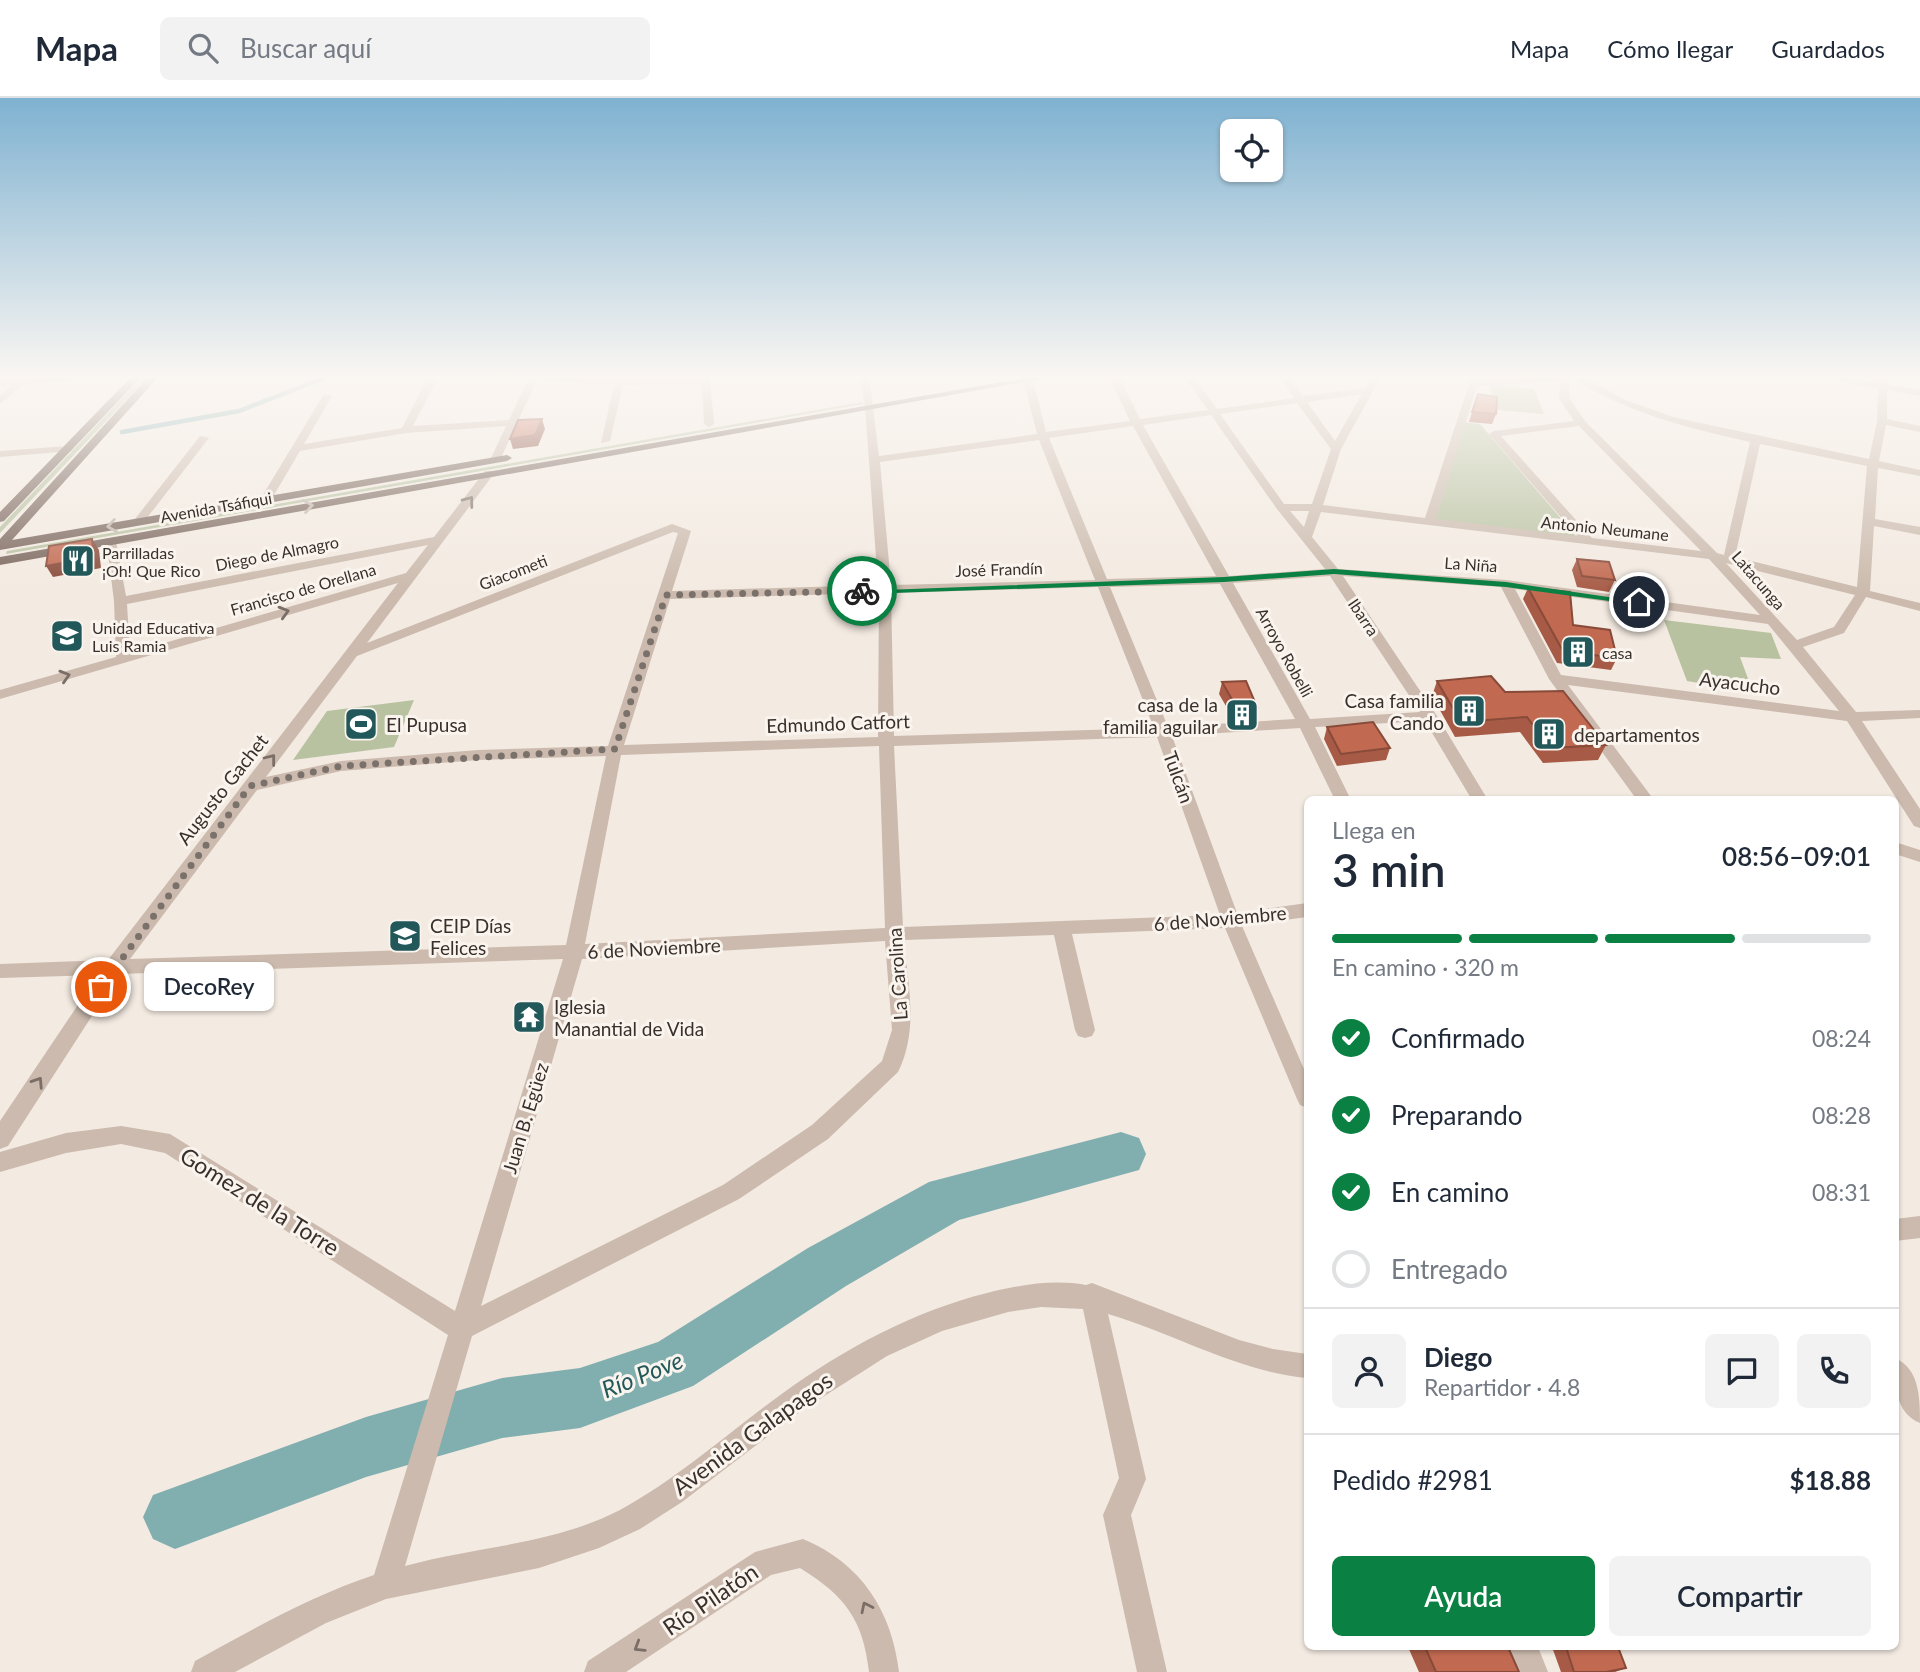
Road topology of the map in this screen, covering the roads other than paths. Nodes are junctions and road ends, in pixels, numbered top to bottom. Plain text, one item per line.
1 (88, 448) edge
2 (196, 448) edge
3 (297, 448) edge
4 (500, 448) edge
5 (599, 448) edge
6 (872, 448) edge
7 (951, 448) edge
8 (1048, 448) edge
9 (1151, 448) edge
10 (1241, 448) edge
11 (1452, 448) edge
12 (1507, 448) edge
13 (1607, 448) edge
14 (1754, 448) edge
15 (1800, 448) edge
16 (1876, 448) edge
17 (68, 449) joint
18 (1336, 449) edge
19 (0, 454) edge
20 (519, 456) dead end
21 (873, 460) junction
22 (1873, 464) junction
23 (492, 467) junction
24 (1920, 473) edge
25 (267, 498) junction
26 (1281, 507) junction
27 (1317, 508) junction
28 (0, 519) edge
29 (139, 521) junction
30 (1869, 521) junction
31 (1429, 523) junction
32 (682, 528) joint
33 (1920, 531) edge
34 (1306, 538) junction
35 (441, 539) junction
36 (110, 541) junction
37 (1590, 542) junction
38 (0, 546) edge
39 (1715, 556) junction
40 (1729, 559) junction
41 (0, 561) edge
42 (1334, 572) junction
43 (414, 575) junction
44 (1224, 580) junction
45 (1104, 583) junction
46 (1506, 584) junction
47 (885, 591) junction
48 (1863, 592) junction
49 (666, 595) junction
50 (120, 601) junction
51 (1920, 607) edge
52 (1771, 620) junction
53 (1793, 646) junction
54 (356, 652) junction
55 (123, 659) junction
56 (1556, 679) junction
57 (0, 695) edge
58 (1920, 714) edge
59 (1430, 716) junction
60 (1851, 717) junction
61 (1306, 725) junction
62 (1163, 732) junction
63 (886, 740) junction
64 (615, 749) junction
65 (250, 786) junction
66 (1341, 796) edge
67 (1477, 796) edge
68 (1643, 796) edge
69 (1916, 816) edge
70 (1899, 849) edge
71 (1920, 856) edge
72 (1304, 910) edge
73 (1231, 921) junction
74 (1062, 928) junction
75 (894, 934) junction
76 (574, 952) junction
77 (115, 965) junction
78 (0, 971) edge
79 (1085, 1030) dead end
80 (1304, 1092) edge
81 (0, 1139) edge
82 (0, 1162) edge
83 (1920, 1227) edge
84 (1899, 1230) edge
85 (1091, 1295) junction
86 (461, 1329) junction
87 (1304, 1366) edge
88 (1899, 1377) edge
89 (1920, 1410) edge
90 (385, 1585) junction
91 (1524, 1650) edge
92 (206, 1672) edge
93 (599, 1672) edge
94 (884, 1672) edge
95 (1152, 1672) edge
96 (1532, 1672) edge

1 - 38 main road
2 - 29 street
3 - 25 street
4 - 23 street, Augusto Gachet
5 - 23 main road, Avenida Tsáfiqui
6 - 21 street, La Carolina
7 - 21 street
8 - 45 street, Tulcán
9 - 44 street, Arroyo Robelli
10 - 26 street, Ibarra
11 - 31 street
12 - 37 street
13 - 39 street, Latacunga
14 - 40 street
15 - 22 street
16 - 22 street
17 - 19 street
17 - 28 main road
18 - 27 street
20 - 23 main road, Avenida Tsáfiqui
21 - 47 street, La Carolina
22 - 24 street
22 - 30 street
23 - 25 main road, Avenida Tsáfiqui
35 -> 23 street, Augusto Gachet
36 -> 23 main road, Avenida Tsáfiqui
25 - 29 main road, Avenida Tsáfiqui
26 - 27 street, Antonio Neumane
26 - 34 street, Ibarra
27 - 31 street, Antonio Neumane
27 - 34 street
29 -> 38 main road, Avenida Tsáfiqui
30 - 33 street
30 - 48 street
31 - 37 street, Antonio Neumane
32 - 49 street, Juan B. Egüez
32 - 54 street, Giacometi
34 - 42 street, Ibarra
35 - 43 street, Augusto Gachet
35 - 50 street, Diego de Almagro
36 - 41 main road, Avenida Tsáfiqui
36 - 50 street
37 - 39 street, Antonio Neumane
39 - 40 street, Antonio Neumane
39 - 52 street, Latacunga
40 - 48 street, Antonio Neumane
42 - 44 street, José Frandín
42 - 46 street, La Niña
42 - 59 street, Ibarra
43 - 54 street, Augusto Gachet
55 -> 43 street, Francisco de Orellana
44 - 45 street, José Frandín
44 - 61 street, Arroyo Robelli
45 - 47 street, José Frandín
45 - 62 street, Tulcán
46 - 52 street, La Niña
46 - 56 street
47 - 49 street, José Frandín
47 - 63 street, La Carolina
48 - 51 street, Antonio Neumane
48 - 53 street
49 - 64 street, Juan B. Egüez
50 - 55 street
52 - 53 street, Latacunga
53 - 60 street, Latacunga
65 -> 54 street, Augusto Gachet
57 -> 55 street, Francisco de Orellana
56 - 60 street, Ayacucho
56 - 68 street
58 - 60 street, Ayacucho
59 - 61 street, Edmundo Catfort
59 - 67 street, Ibarra
60 - 69 street, Latacunga
61 - 62 street, Edmundo Catfort
61 - 66 street, Arroyo Robelli
62 - 63 street, Edmundo Catfort
62 - 73 street, Tulcán
63 - 64 street, Edmundo Catfort
63 - 75 street, La Carolina
64 - 65 street, Edmundo Catfort
64 - 76 street, Juan B. Egüez
65 - 77 street, Augusto Gachet
70 - 71 street
72 - 73 street, 6 de Noviembre
73 - 74 street, 6 de Noviembre
73 - 80 street, Tulcán
74 - 75 street, 6 de Noviembre
74 - 79 street
75 - 76 street, 6 de Noviembre
75 - 86 street, La Carolina
76 - 77 street, 6 de Noviembre
76 - 86 street, Juan B. Egüez
77 - 78 street, 6 de Noviembre
81 -> 77 street, Augusto Gachet
82 - 86 street, Gomez de la Torre
83 - 84 street
85 - 87 street, Avenida Galapagos
85 - 90 street, Avenida Galapagos
85 - 95 street
86 - 90 street, Juan B. Egüez
88 - 89 street
90 - 92 street, Avenida Galapagos
91 - 96 street
94 -> 93 street, Río Pilatón

